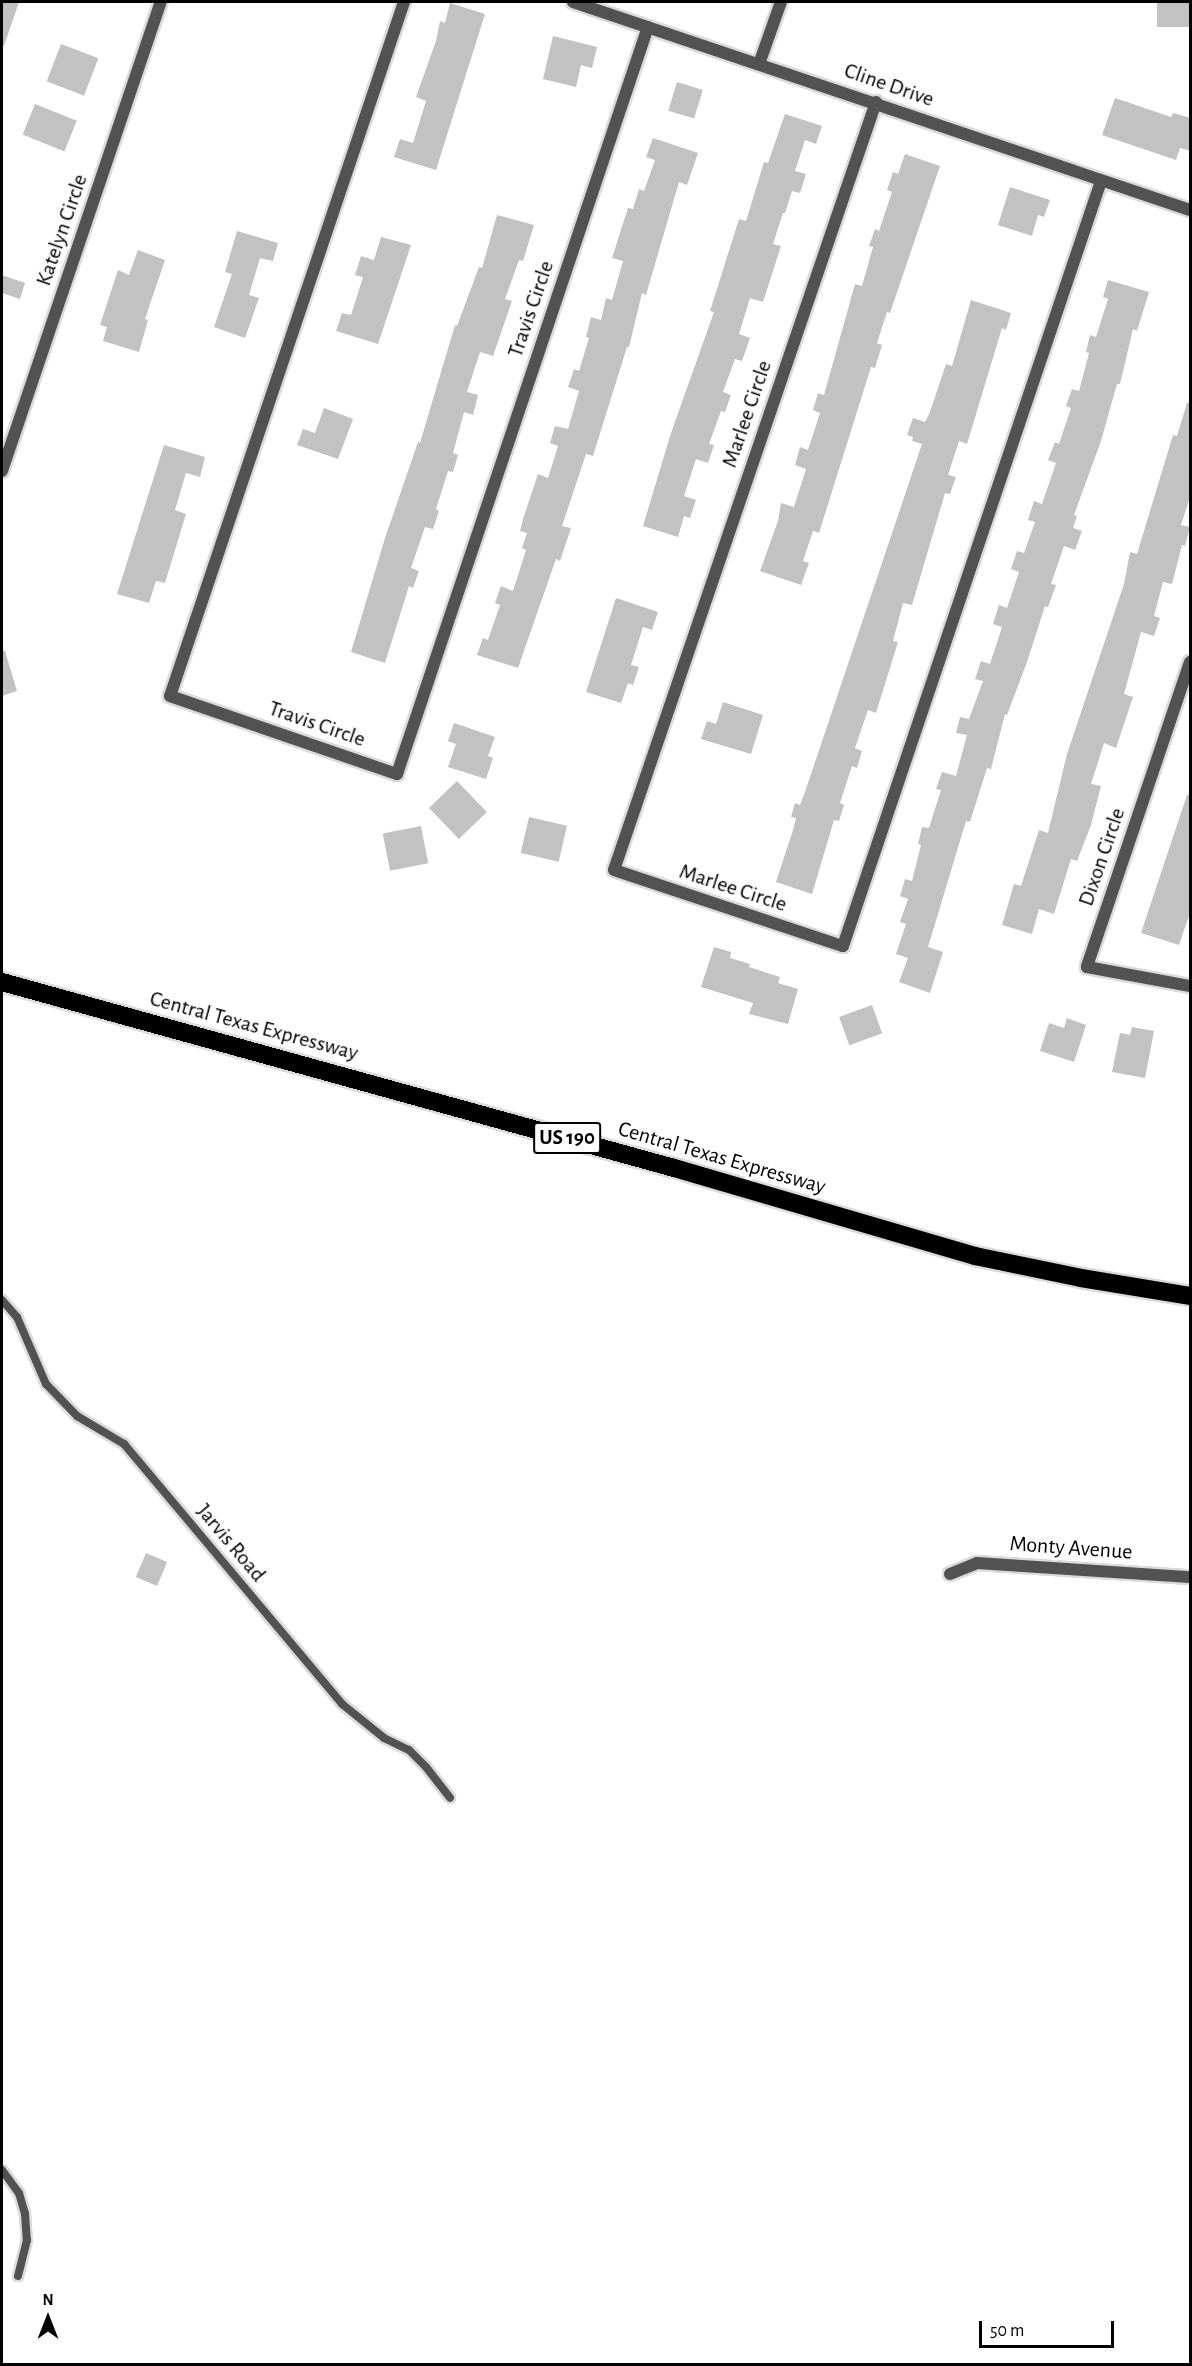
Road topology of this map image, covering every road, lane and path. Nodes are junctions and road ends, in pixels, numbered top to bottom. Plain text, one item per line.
1 (161, 2) edge
2 (405, 2) edge
3 (573, 2) edge
4 (781, 2) edge
5 (648, 27) junction
6 (759, 64) junction
7 (876, 102) junction
8 (1101, 180) junction
9 (1191, 210) edge
10 (2, 471) edge
11 (1191, 662) edge
12 (2, 982) edge
13 (1191, 986) edge
14 (1191, 1296) edge
15 (2, 1300) edge
16 (950, 1574) dead end
17 (1191, 1577) edge
18 (450, 1798) dead end
19 (2, 2170) edge
20 (18, 2276) dead end

1 - 10 street, Katelyn Circle
2 - 5 street, Travis Circle
3 - 5 street, Cline Drive
4 - 6 street
5 - 6 street, Cline Drive
6 - 7 street, Cline Drive
7 - 8 street, Cline Drive
7 - 8 street, Marlee Circle
8 - 9 street, Cline Drive
11 - 13 street, Dixon Circle
12 - 14 highway, Central Texas Expressway / US 190
15 - 18 lane, Jarvis Road
16 - 17 street, Monty Avenue
19 - 20 lane

